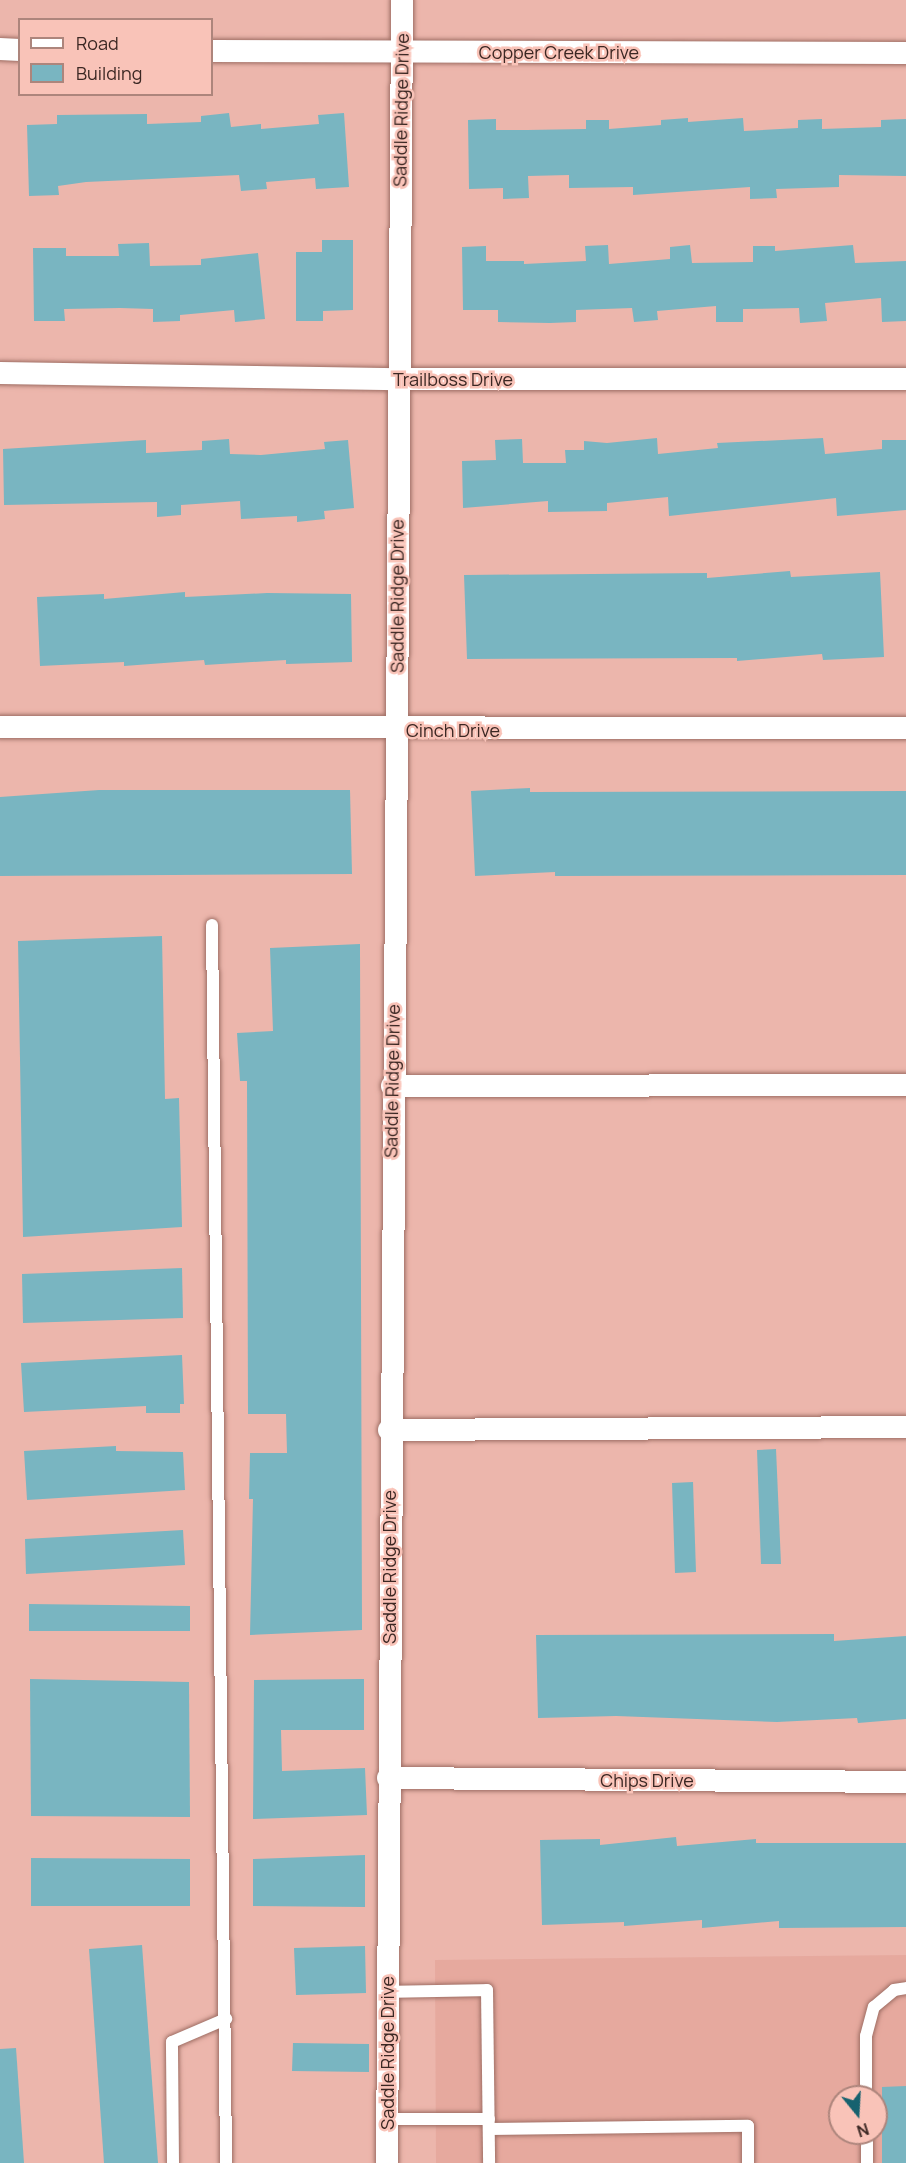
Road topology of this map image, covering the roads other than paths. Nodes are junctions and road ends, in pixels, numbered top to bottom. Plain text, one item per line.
1 (402, 0) edge
2 (0, 50) edge
3 (18, 50) edge
4 (213, 51) edge
5 (402, 52) junction
6 (906, 53) edge
7 (0, 373) edge
8 (399, 379) junction
9 (906, 379) edge
10 (0, 727) edge
11 (906, 728) edge
12 (396, 730) junction
13 (212, 925) dead end
14 (906, 1085) edge
15 (392, 1086) junction
16 (906, 1427) edge
17 (390, 1430) junction
18 (388, 1779) junction
19 (906, 1782) edge
20 (906, 1988) edge
21 (387, 1992) junction
22 (226, 2019) junction
23 (866, 2085) edge
24 (386, 2119) junction
25 (489, 2124) junction
26 (867, 2145) edge
27 (173, 2163) edge
28 (226, 2163) edge
29 (387, 2163) edge
30 (489, 2163) edge
31 (748, 2163) edge
32 (867, 2163) edge

1 - 5 street, Saddle Ridge Drive
2 - 3 street
4 - 5 street, Copper Creek Drive
5 - 6 street, Copper Creek Drive
5 - 8 street, Saddle Ridge Drive
7 - 8 street, Trailboss Drive
8 - 9 street, Trailboss Drive
8 - 12 street, Saddle Ridge Drive
10 - 12 street, Cinch Drive
11 - 12 street, Cinch Drive
12 - 15 street, Saddle Ridge Drive
13 - 22 lane
14 - 15 street
15 - 17 street, Saddle Ridge Drive
16 - 17 street
17 - 18 street, Saddle Ridge Drive
18 - 19 street, Chips Drive
18 - 21 street, Saddle Ridge Drive
20 - 23 lane
21 - 24 street, Saddle Ridge Drive
21 - 25 lane
22 - 27 lane
22 - 28 lane
24 - 25 lane
24 - 29 street, Saddle Ridge Drive
25 - 30 lane
25 - 31 lane
26 - 32 lane

